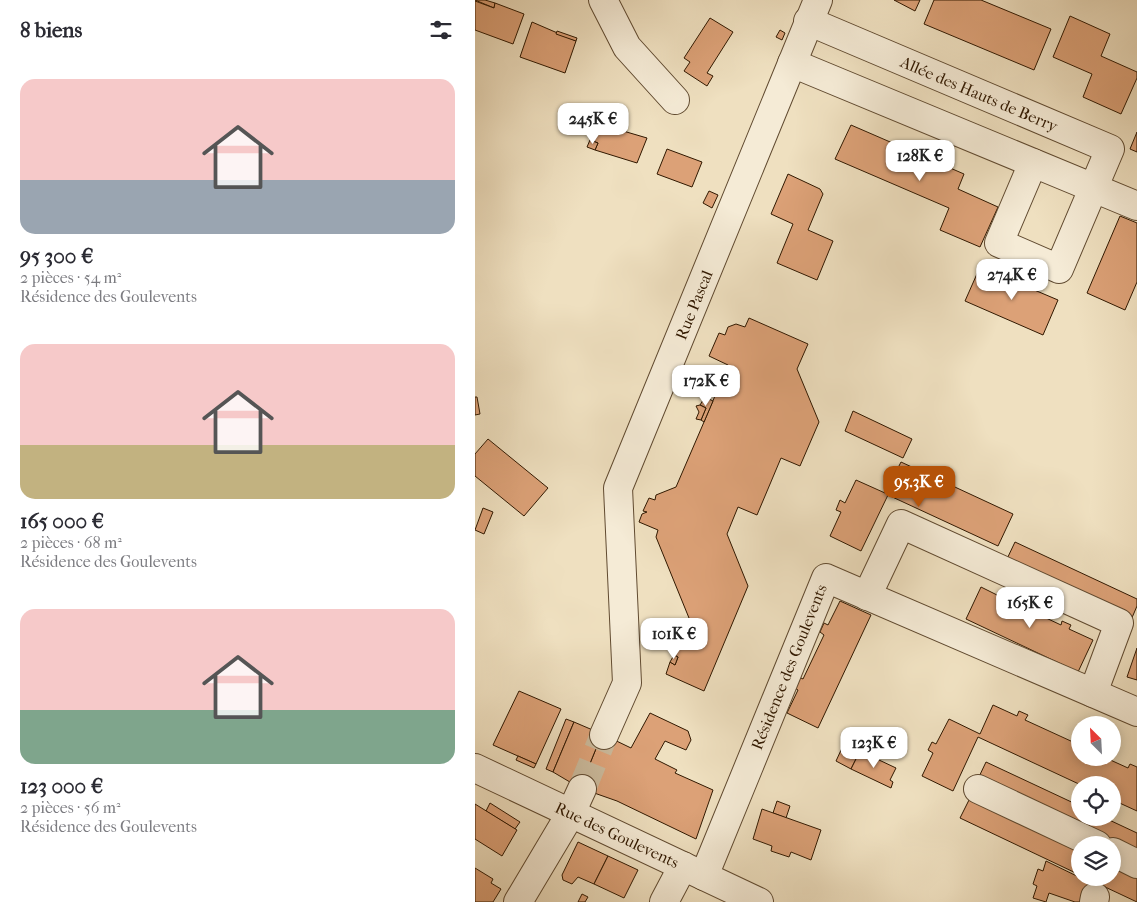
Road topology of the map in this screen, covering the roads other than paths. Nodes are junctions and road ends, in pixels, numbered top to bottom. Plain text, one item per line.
1 (603, 0) edge
2 (813, 11) edge
3 (792, 63) junction
4 (675, 100) dead end
5 (1033, 163) junction
6 (1093, 189) junction
7 (1137, 206) edge
8 (867, 596) junction
9 (1093, 693) junction
10 (1137, 712) edge
11 (604, 735) tunnel mouth
12 (475, 768) edge
13 (978, 789) dead end
14 (576, 801) junction
15 (1078, 836) edge
16 (1121, 856) edge
17 (1137, 864) edge
18 (693, 871) junction
19 (518, 902) edge
20 (664, 902) edge
21 (759, 902) edge

1 - 4 street
2 - 3 street, Rue Pascal
2 - 6 street, Allée des Hauts de Berry
3 - 5 street
3 - 11 street, Rue Pascal
5 - 6 street
5 - 6 street, Allée des Hauts de Berry
6 - 7 street
8 - 9 street, Résidence des Goulevents
8 - 9 street
8 - 18 street, Résidence des Goulevents
9 - 10 street, Résidence des Goulevents
12 - 14 street, Rue des Goulevents
13 - 15 street
14 - 18 street, Rue des Goulevents
14 - 19 street
16 - 17 street
18 - 20 street
18 - 21 street, Rue des Goulevents

